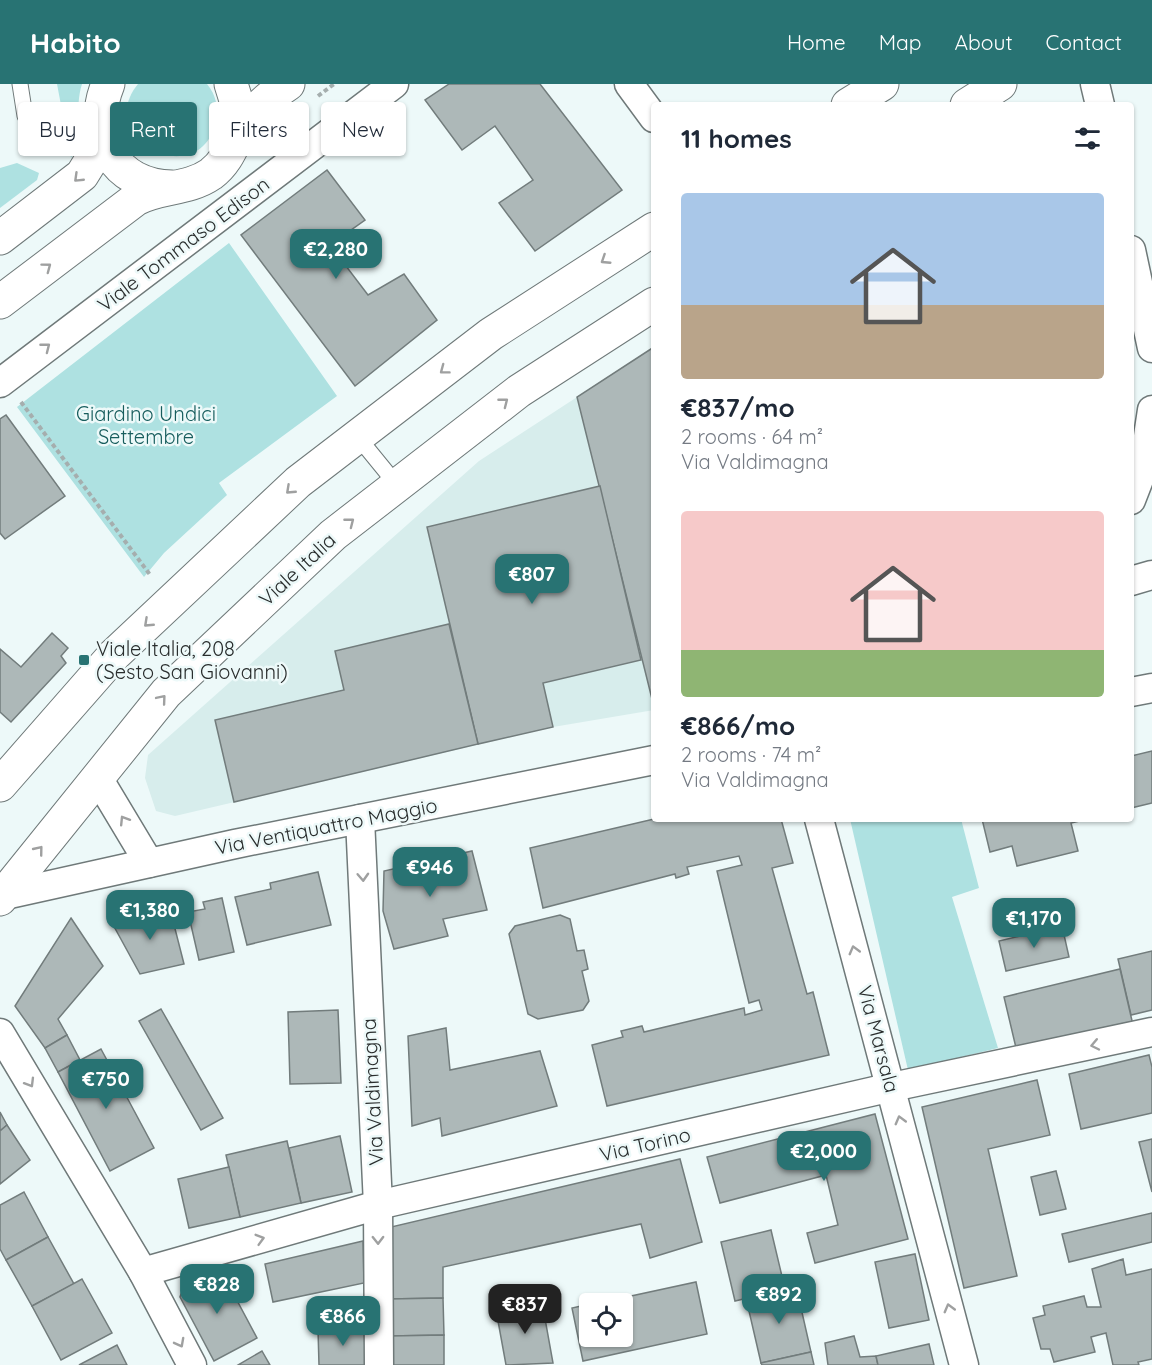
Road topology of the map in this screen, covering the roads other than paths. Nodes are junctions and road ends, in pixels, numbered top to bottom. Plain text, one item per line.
1 (20, 84) edge
2 (231, 84) edge
3 (288, 84) edge
4 (394, 84) edge
5 (629, 84) edge
6 (882, 84) edge
7 (1000, 84) edge
8 (1095, 84) edge
9 (107, 86) edge
10 (23, 102) edge
11 (237, 102) edge
12 (266, 102) edge
13 (853, 102) edge
14 (972, 102) edge
15 (1099, 102) edge
16 (651, 114) edge
17 (100, 126) junction
18 (228, 156) edge
19 (172, 188) junction
20 (651, 231) edge
21 (0, 238) edge
22 (1134, 264) edge
23 (0, 302) edge
24 (651, 306) edge
25 (1152, 348) edge
26 (8, 389) edge
27 (1152, 410) edge
28 (357, 436) junction
29 (398, 485) junction
30 (1134, 492) edge
31 (1152, 575) edge
32 (1134, 580) edge
33 (1152, 688) edge
34 (1134, 691) edge
35 (651, 761) edge
36 (98, 778) junction
37 (0, 784) edge
38 (360, 819) junction
39 (820, 822) edge
40 (149, 863) junction
41 (1, 897) edge
42 (1152, 1032) edge
43 (0, 1033) edge
44 (892, 1087) junction
45 (378, 1205) junction
46 (143, 1272) junction
47 (192, 1365) edge
48 (379, 1365) edge
49 (964, 1365) edge

1 - 10 lane
2 - 11 main road, Viale Tommaso Edison
3 - 12 main road, Viale Tommaso Edison
26 -> 4 street, Viale Tommaso Edison
5 - 16 street
6 - 13 main road
7 - 14 main road
8 - 15 street
9 - 17 main road, Viale Tommaso Edison
17 - 19 main road, Viale Tommaso Edison
17 -> 21 main road, Viale Tommaso Edison
18 - 19 main road, Viale Tommaso Edison
23 -> 19 main road, Viale Tommaso Edison
20 -> 28 main road
22 - 25 street
29 -> 24 main road, Viale Italia
27 - 30 street
28 - 29 lane
28 -> 37 main road
36 -> 29 main road, Viale Italia
31 - 32 street
33 - 34 street
35 - 38 street, Via Ventiquattro Maggio
40 -> 36 street
41 -> 36 main road, Viale Italia
38 - 40 street, Via Ventiquattro Maggio
38 -> 45 street, Via Valdimagna
44 -> 39 street, Via Marsala
40 - 41 street, Via Ventiquattro Maggio
42 -> 44 street, Via Torino
43 -> 46 street
44 - 45 street, Via Torino
49 -> 44 street, Via Marsala
46 -> 45 street, Via Torino
45 -> 48 street, Via Valdimagna
46 -> 47 street

